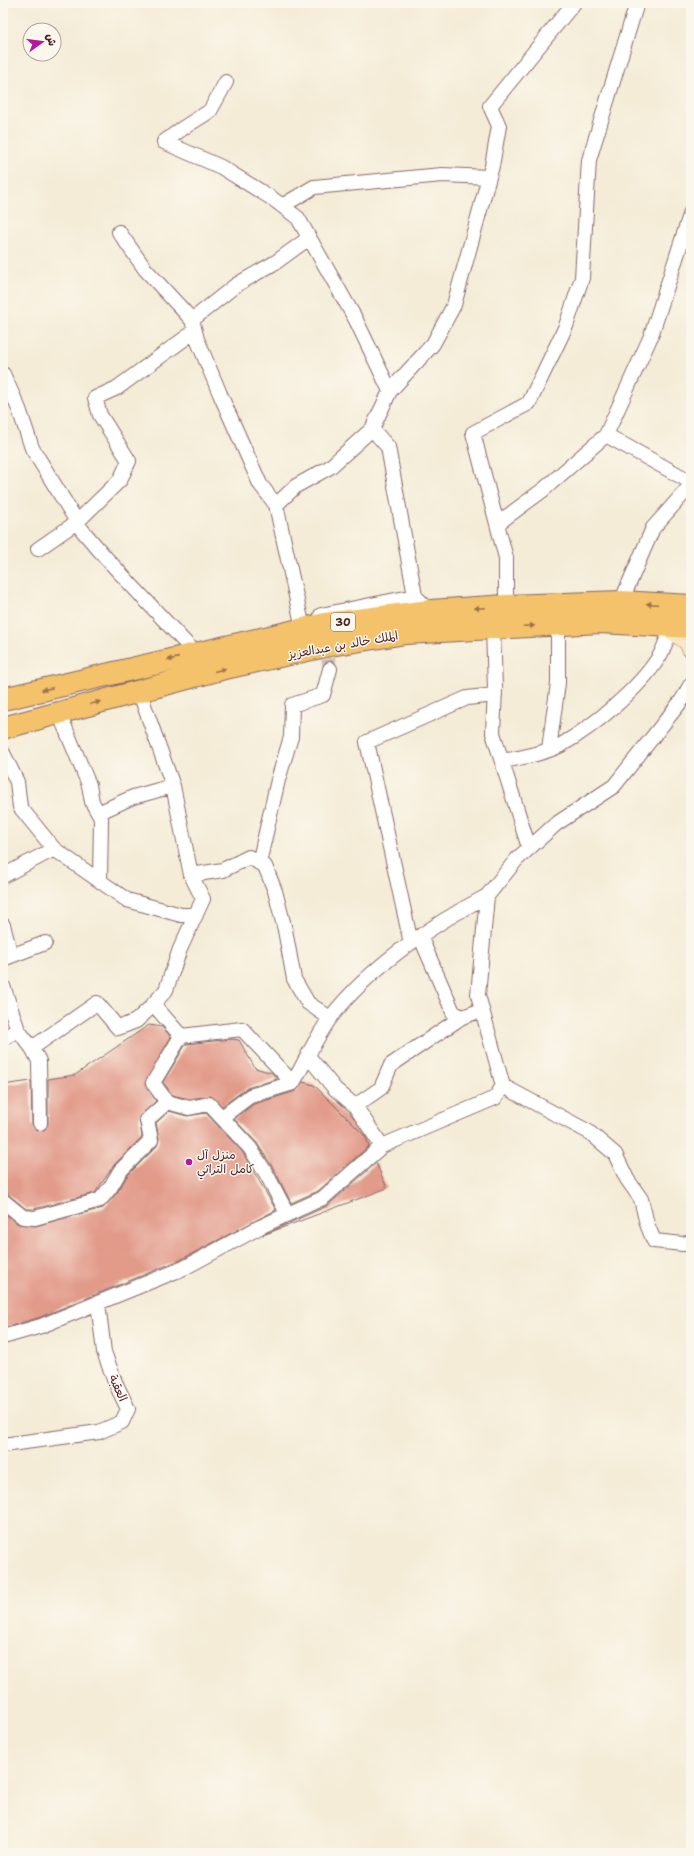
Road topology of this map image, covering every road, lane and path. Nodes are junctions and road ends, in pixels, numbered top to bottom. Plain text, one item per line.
1 (574, 3) edge
2 (637, 3) edge
3 (226, 82) dead end
4 (489, 178) junction
5 (282, 206) junction
6 (691, 212) edge
7 (119, 232) dead end
8 (309, 238) junction
9 (193, 326) junction
10 (3, 374) edge
11 (390, 391) junction
12 (372, 429) junction
13 (606, 435) junction
14 (691, 484) edge
15 (276, 505) junction
16 (77, 522) junction
17 (497, 524) junction
18 (38, 549) dead end
19 (621, 602) junction
20 (689, 603) edge
21 (423, 604) junction
22 (506, 606) junction
23 (301, 619) junction
24 (558, 625) junction
25 (676, 627) edge
26 (493, 628) junction
27 (238, 644) junction
28 (691, 648) edge
29 (196, 654) junction
30 (330, 669) tunnel mouth
31 (691, 684) edge
32 (139, 691) junction
33 (495, 695) junction
34 (3, 699) edge
35 (59, 713) junction
36 (3, 728) edge
37 (548, 749) junction
38 (3, 753) edge
39 (502, 761) junction
40 (173, 786) junction
41 (98, 813) junction
42 (529, 848) junction
43 (54, 849) junction
44 (259, 863) junction
45 (191, 875) junction
46 (3, 876) edge
47 (100, 881) junction
48 (487, 896) junction
49 (196, 915) junction
50 (3, 925) edge
51 (416, 940) junction
52 (45, 943) dead end
53 (7, 958) edge
54 (3, 986) edge
55 (154, 1005) junction
56 (482, 1010) junction
57 (462, 1017) junction
58 (330, 1018) junction
59 (18, 1030) junction
60 (181, 1036) junction
61 (3, 1038) edge
62 (32, 1048) junction
63 (308, 1056) junction
64 (293, 1083) junction
65 (502, 1086) junction
66 (167, 1102) junction
67 (355, 1106) junction
68 (222, 1117) junction
69 (40, 1124) dead end
70 (382, 1146) junction
71 (3, 1201) edge
72 (287, 1213) junction
73 (691, 1242) edge
74 (98, 1303) junction
75 (3, 1337) edge
76 (3, 1444) edge

1 - 4 street
2 - 17 street
3 - 5 street
4 - 5 street
4 - 11 street
5 - 8 street
6 - 13 street
7 - 9 street
8 - 9 street
8 - 11 street
9 - 15 street
9 - 16 street
10 - 16 street
11 - 12 street
12 - 15 street
12 - 21 street
13 - 14 street
13 - 17 street
14 - 19 street
15 - 23 street
16 - 18 street
16 - 29 street
17 - 22 street
20 -> 19 highway, الملك خالد بن عبدالعزيز / 30
19 - 22 highway, الملك خالد بن عبدالعزيز / 30
22 -> 21 highway, الملك خالد بن عبدالعزيز / 30
21 - 23 street
21 - 27 highway, الملك خالد بن عبدالعزيز / 30
23 - 27 street
24 - 25 highway, الملك خالد بن عبدالعزيز / 30
26 -> 24 highway, الملك خالد بن عبدالعزيز / 30
24 - 37 street
25 - 28 street
25 - 37 street
32 -> 26 highway, الملك خالد بن عبدالعزيز / 30
26 - 33 street
27 - 29 highway, الملك خالد بن عبدالعزيز / 30
29 -> 34 highway, الملك خالد بن عبدالعزيز / 30
30 - 44 street
31 - 42 street
35 -> 32 highway, الملك خالد بن عبدالعزيز / 30
32 - 40 street
33 - 39 street
33 - 51 street
35 - 36 highway, الملك خالد بن عبدالعزيز / 30
35 - 41 street
37 - 39 street
38 - 43 street
39 - 42 street
40 - 41 street
40 - 45 street
41 - 47 street
42 - 48 street
43 - 46 street
43 - 47 street
44 - 45 street
44 - 58 street
45 - 49 street
47 - 49 street
48 - 51 street
48 - 56 street
49 - 55 street
50 - 53 street
51 - 57 street
51 - 58 street
52 - 53 street
54 - 59 street
55 - 60 street
55 - 62 street
56 - 57 street
56 - 65 street
57 - 67 street
58 - 63 street
59 - 61 street
59 - 62 street
60 - 64 street
60 - 66 street
62 - 69 street
63 - 64 street
63 - 67 street
64 - 68 street
65 - 70 street
65 - 73 street
66 - 68 street
66 - 71 street
67 - 70 street
68 - 72 street
70 - 72 street
72 - 74 street
74 - 75 street
74 - 76 street, العقبة

